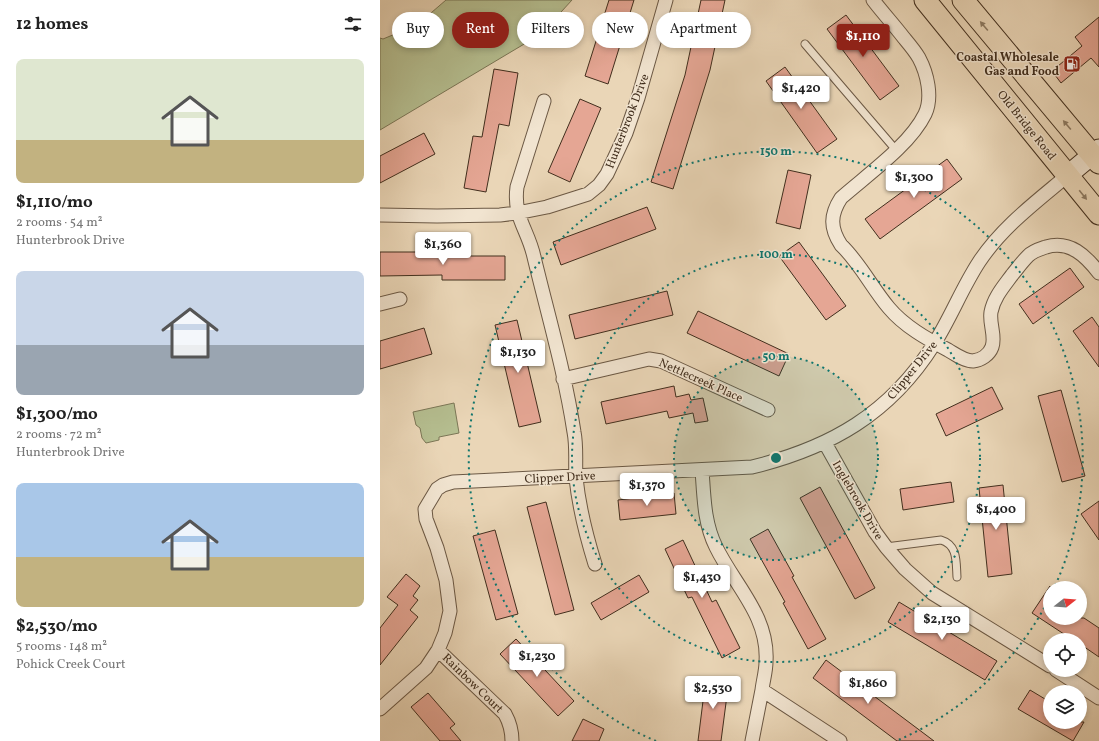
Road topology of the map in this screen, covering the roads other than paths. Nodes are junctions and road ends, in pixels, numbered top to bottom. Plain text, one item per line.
1 (666, 0) edge
2 (873, 0) edge
3 (925, 0) edge
4 (962, 0) edge
5 (805, 44) dead end
6 (544, 101) dead end
7 (896, 150) junction
8 (1097, 156) edge
9 (1068, 175) junction
10 (518, 213) junction
11 (1099, 214) edge
12 (380, 215) edge
13 (1099, 273) edge
14 (400, 299) dead end
15 (380, 304) edge
16 (934, 343) junction
17 (563, 379) junction
18 (768, 410) dead end
19 (825, 443) junction
20 (702, 470) junction
21 (576, 476) junction
22 (886, 546) junction
23 (595, 564) dead end
24 (957, 576) dead end
25 (438, 650) junction
26 (1043, 662) edge
27 (1067, 677) edge
28 (762, 690) junction
29 (1099, 698) edge
30 (380, 709) edge
31 (512, 741) edge
32 (752, 741) edge
33 (840, 741) edge

1 - 10 street, Hunterbrook Drive
2 - 7 street
3 - 9 main road, Old Bridge Road
8 -> 4 main road
5 - 7 lane
6 - 10 street
7 - 16 street
8 - 9 street, Clipper Drive
9 -> 11 main road, Old Bridge Road
9 - 16 street, Clipper Drive
10 - 12 street, Hunterbrook Drive
10 - 17 street
13 - 16 street
14 - 15 street
16 - 19 street, Clipper Drive
17 - 18 street, Nettlecreek Place
17 - 21 street
19 - 20 street, Clipper Drive
19 - 22 street, Inglebrook Drive
20 - 21 street, Clipper Drive
20 - 28 street
21 - 23 street
21 - 25 street, Clipper Drive
22 - 24 lane
22 - 26 street, Inglebrook Drive
25 - 30 street
25 - 31 street, Rainbow Court
27 - 29 street
28 - 32 street
28 - 33 street

